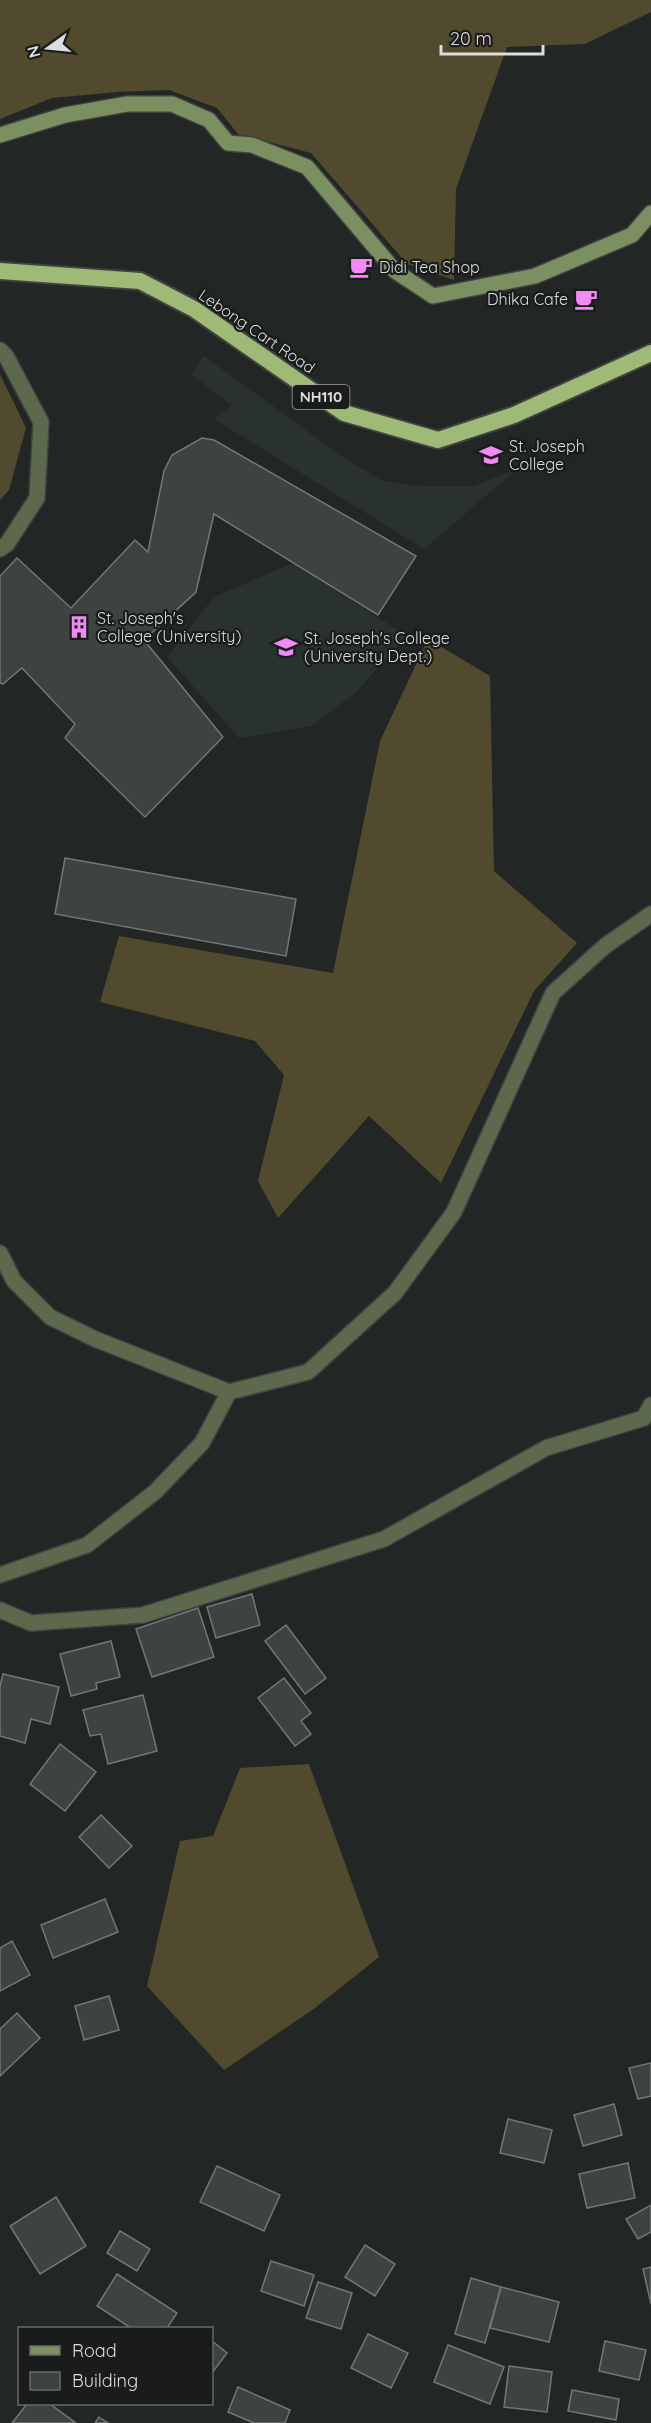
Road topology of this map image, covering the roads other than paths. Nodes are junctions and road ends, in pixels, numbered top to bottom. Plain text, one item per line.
1 (0, 135) edge
2 (651, 213) edge
3 (0, 271) edge
4 (0, 350) edge
5 (651, 353) edge
6 (0, 549) edge
7 (651, 914) edge
8 (0, 1253) edge
9 (229, 1392) junction
10 (651, 1405) edge
11 (0, 1575) edge
12 (0, 1610) edge

1 - 2 main road
3 - 5 highway, Lebong Cart Road / NH110
4 - 6 street
7 - 9 street
8 - 9 street
9 - 11 street
10 - 12 street

